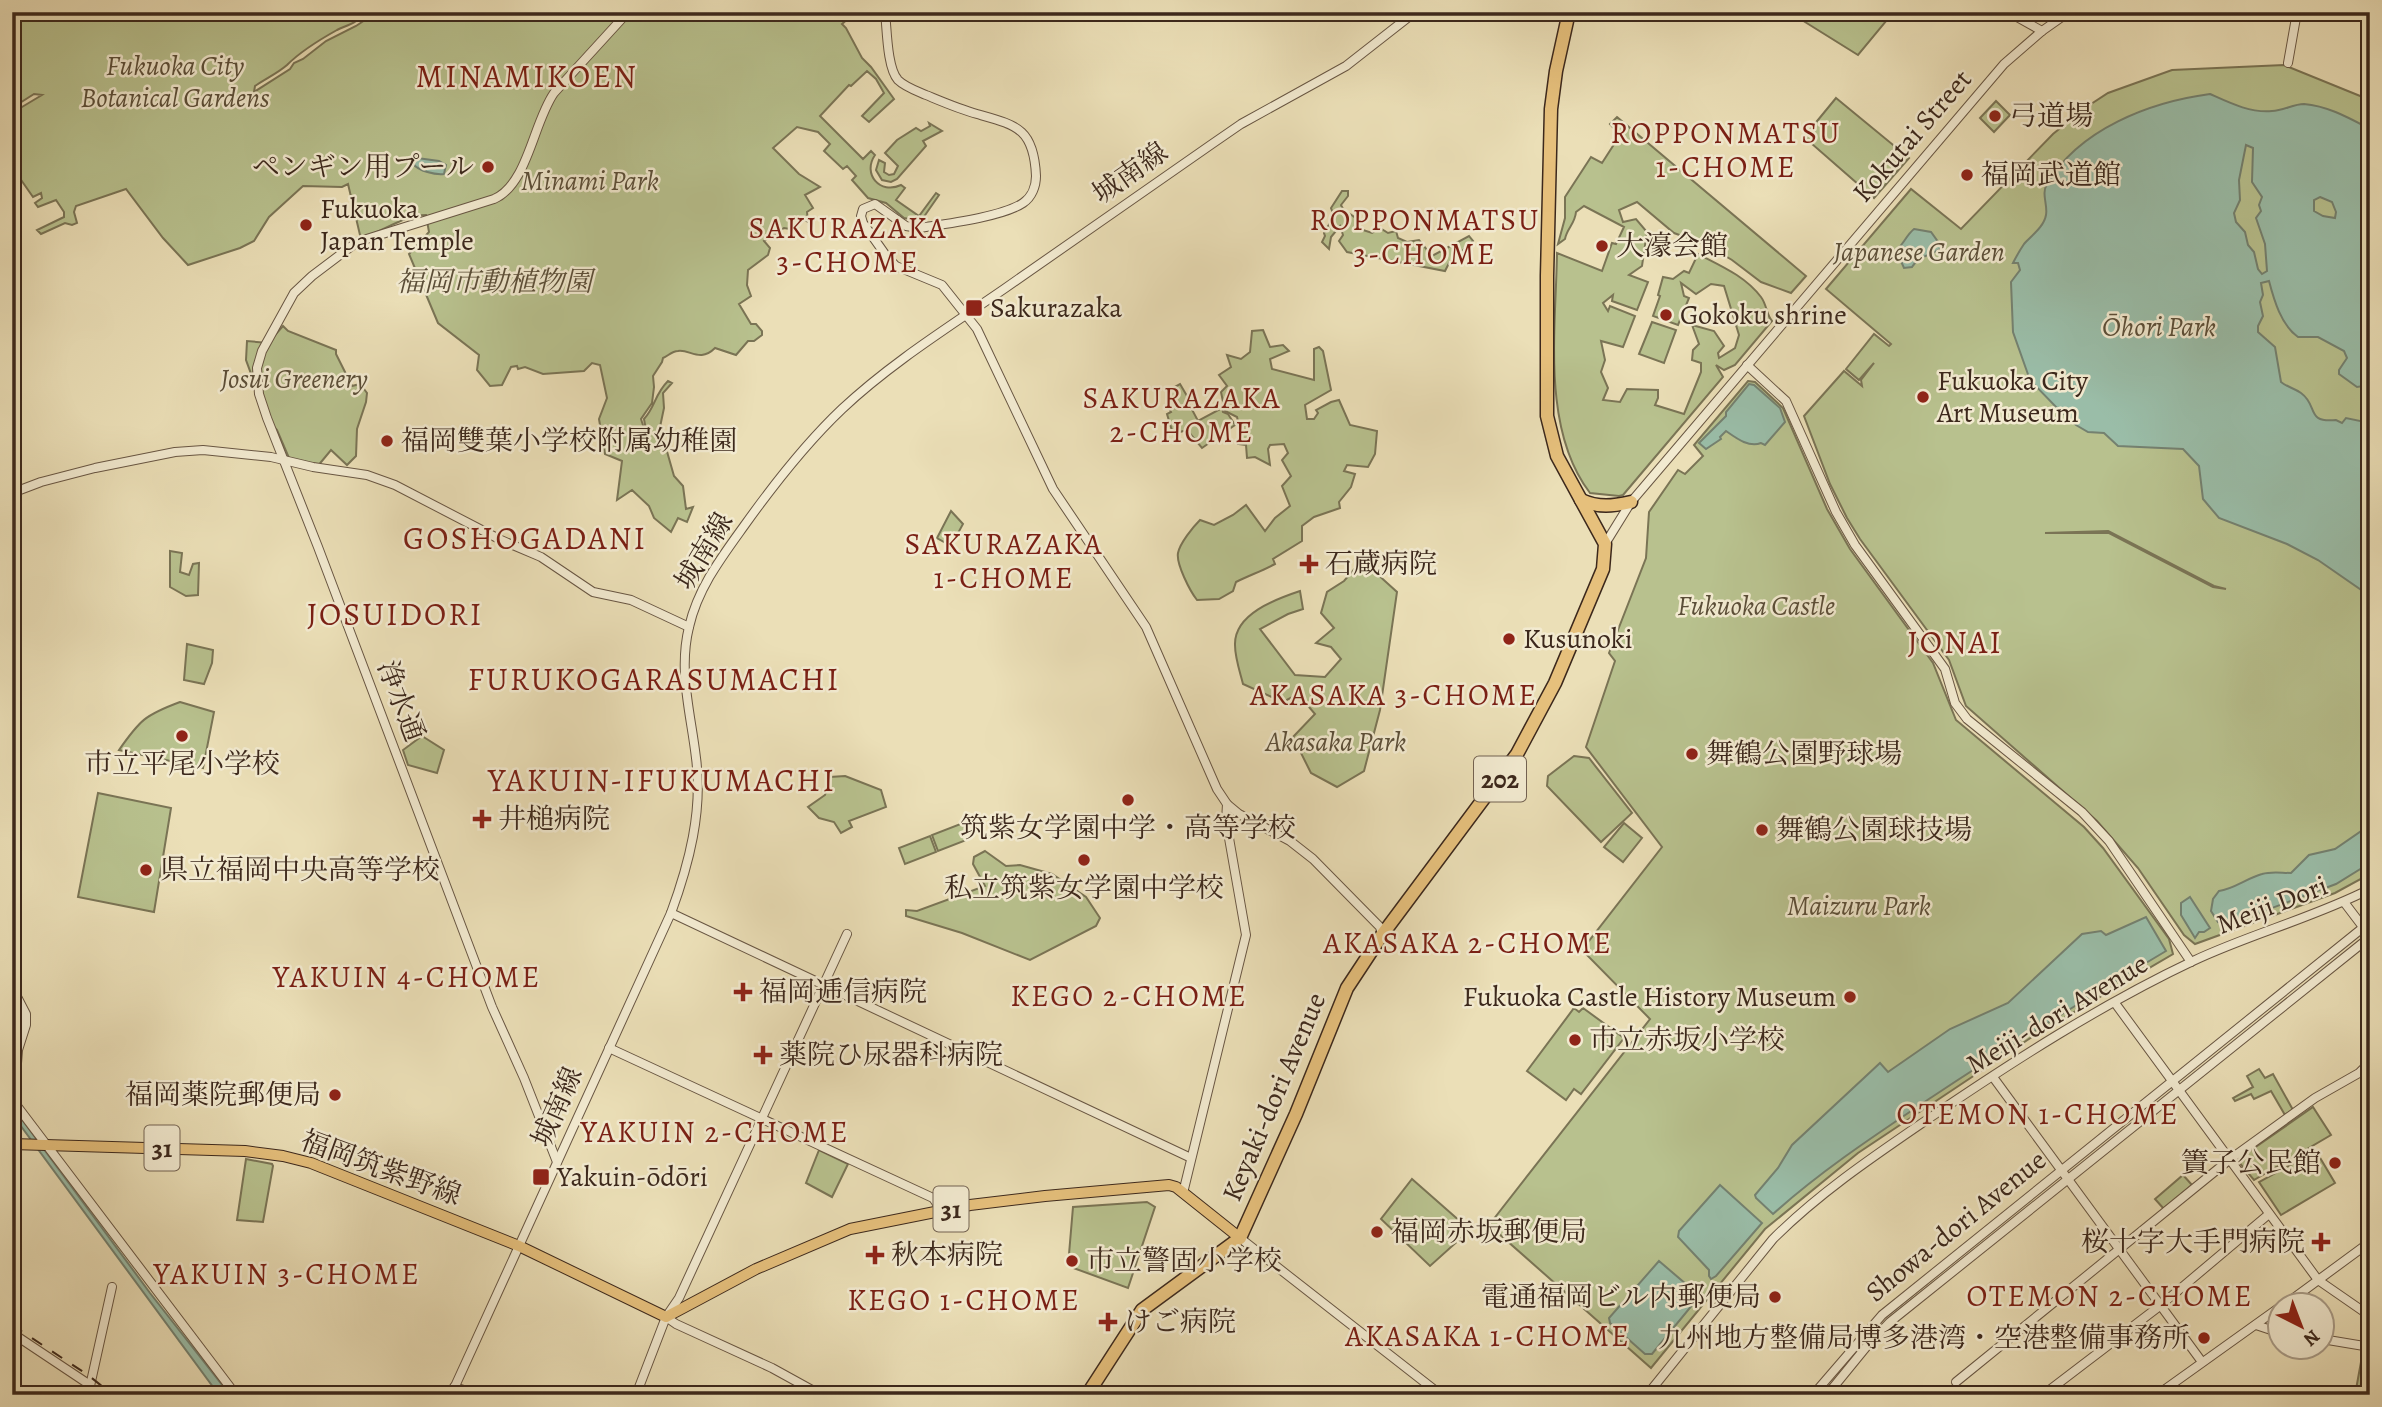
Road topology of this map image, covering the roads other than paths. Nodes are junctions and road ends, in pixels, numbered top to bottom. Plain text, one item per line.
1 (628, 12) edge
2 (885, 12) edge
3 (1415, 12) edge
4 (1569, 12) edge
5 (2008, 12) edge
6 (2069, 12) edge
7 (2297, 12) edge
8 (2042, 31) junction
9 (2288, 63) dead end
10 (967, 315) junction
11 (1747, 365) junction
12 (283, 459) junction
13 (12, 493) edge
14 (1581, 500) junction
15 (1631, 502) junction
16 (1605, 544) junction
17 (689, 627) junction
18 (1227, 804) junction
19 (2370, 889) edge
20 (2344, 902) junction
21 (671, 913) junction
22 (2366, 925) edge
23 (847, 934) dead end
24 (1382, 935) junction
25 (2370, 937) edge
26 (2191, 962) junction
27 (823, 985) junction
28 (12, 986) edge
29 (2115, 1003) junction
30 (609, 1048) junction
31 (2370, 1062) edge
32 (1993, 1077) junction
33 (2172, 1082) junction
34 (2179, 1091) junction
35 (763, 1119) junction
36 (12, 1144) edge
37 (40, 1144) junction
38 (1191, 1158) junction
39 (2230, 1160) junction
40 (557, 1162) junction
41 (2062, 1170) junction
42 (2068, 1180) junction
43 (1183, 1193) junction
44 (942, 1211) junction
45 (2269, 1214) junction
46 (1240, 1238) junction
47 (2370, 1242) edge
48 (519, 1246) junction
49 (2120, 1249) junction
50 (2318, 1280) junction
51 (112, 1287) dead end
52 (2301, 1292) edge
53 (2161, 1305) junction
54 (2370, 1316) edge
55 (666, 1317) junction
56 (2266, 1318) edge
57 (2256, 1325) junction
58 (2266, 1328) edge
59 (12, 1333) edge
60 (2336, 1341) edge
61 (2370, 1347) edge
62 (2202, 1362) junction
63 (1956, 1382) dead end
64 (1430, 1386) junction
65 (89, 1390) edge
66 (453, 1391) edge
67 (236, 1395) edge
68 (480, 1395) edge
69 (636, 1395) edge
70 (821, 1395) edge
71 (1087, 1395) edge
72 (1424, 1395) edge
73 (1441, 1395) edge
74 (1647, 1395) edge
75 (1813, 1395) edge
76 (1827, 1395) edge
77 (2043, 1395) edge
78 (2157, 1395) edge

1 - 12 street, 浄水通
2 - 10 street
3 - 10 street, 城南線
4 - 14 highway
5 - 8 street
6 - 8 street, Kokutai Street
7 - 9 street
8 - 11 street, Kokutai Street
10 - 17 street, 城南線
10 - 18 street
11 - 15 street, Kokutai Street
11 - 26 street
12 - 13 street
12 - 17 street
12 - 40 street, 浄水通
14 - 15 highway
14 - 16 highway
15 - 16 street, Kokutai Street
16 - 24 highway, Keyaki-dori Avenue / 202
17 - 21 street, 城南線
18 - 24 street
18 - 38 street
19 - 20 street, Meiji Dori
20 - 22 street
20 - 26 street, Meiji Dori
21 - 27 street
21 - 30 street, 城南線
22 - 33 street, Showa-dori Avenue
23 - 27 street
24 - 46 highway, Keyaki-dori Avenue / 202
25 - 34 street, Showa-dori Avenue
26 - 29 street, Meiji-dori Avenue
27 - 35 street
27 - 38 street
28 - 37 street
29 - 32 street, Meiji-dori Avenue
29 - 33 street
30 - 35 street
30 - 40 street, 城南線
31 - 39 street
32 - 41 street
32 - 74 street, Meiji-dori Avenue
33 - 34 street
33 - 41 street, Showa-dori Avenue
34 - 39 street
34 - 42 street, Showa-dori Avenue
35 - 44 street
35 - 55 street
36 - 37 main road, 福岡筑紫野線 / 31
37 - 48 main road, 福岡筑紫野線 / 31
37 - 67 street
38 - 43 street
39 - 45 street
39 - 49 street
40 - 48 street, 城南線
41 - 42 street
41 - 75 street, Showa-dori Avenue
42 - 49 street
42 - 76 street, Showa-dori Avenue
43 - 44 main road, 31
43 - 46 main road, 31
44 - 55 main road, 31
45 - 50 street
45 - 53 street
46 - 64 street
46 - 71 highway, 202
47 - 50 street
48 - 55 main road, 31
48 - 66 street, 城南線
49 - 53 street
49 - 63 street
50 - 52 street
50 - 54 street
51 - 65 street
53 - 62 street
53 - 77 street
55 - 69 street
55 - 70 street
56 - 57 street
57 - 58 street
57 - 62 street
59 - 65 street
60 - 61 street
62 - 78 street
64 - 72 street
64 - 73 street
66 - 68 street

